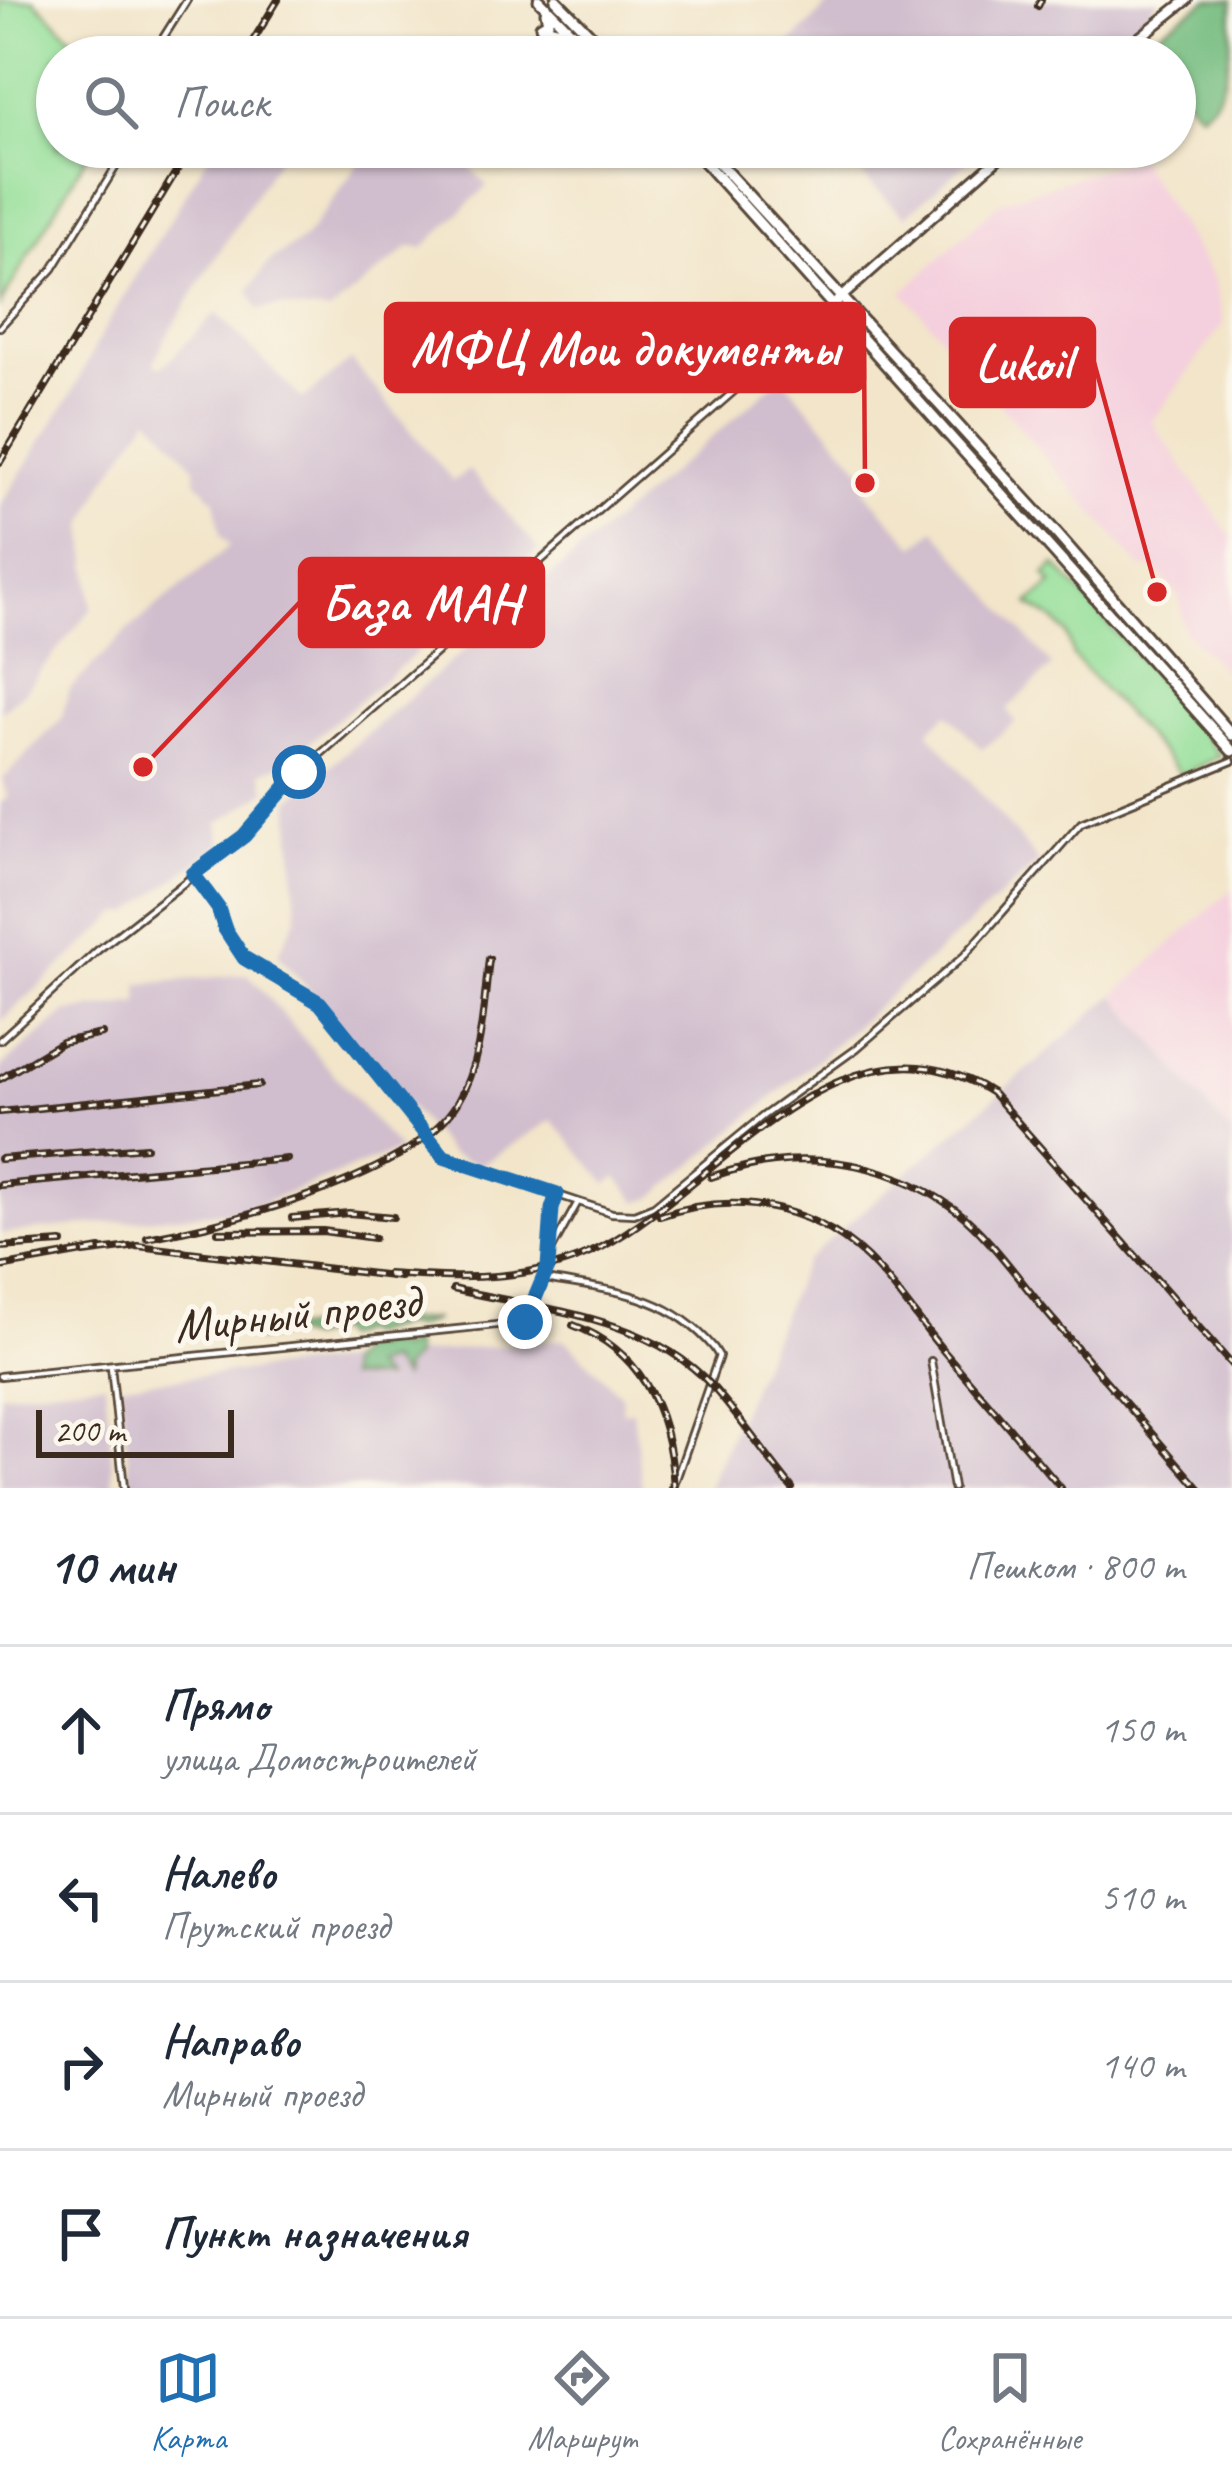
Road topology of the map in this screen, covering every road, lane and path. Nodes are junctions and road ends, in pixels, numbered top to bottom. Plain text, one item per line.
1 (188, 0) edge
2 (556, 0) edge
3 (1187, 0) edge
4 (540, 1) edge
5 (165, 36) edge
6 (573, 36) edge
7 (591, 36) edge
8 (1142, 36) edge
9 (115, 168) edge
10 (711, 168) edge
11 (723, 168) edge
12 (987, 168) edge
13 (838, 299) junction
14 (0, 327) edge
15 (1232, 735) edge
16 (1232, 751) edge
17 (1232, 761) edge
18 (193, 874) junction
19 (0, 1040) edge
20 (557, 1194) junction
21 (578, 1202) junction
22 (551, 1250) junction
23 (545, 1279) junction
24 (932, 1361) dead end
25 (111, 1366) junction
26 (0, 1376) edge
27 (124, 1488) edge
28 (673, 1488) edge
29 (953, 1488) edge

1 - 5 street
2 - 7 highway
3 - 8 main road
4 - 6 highway
9 - 14 street
10 - 13 highway
11 - 13 highway
12 - 13 main road
13 - 15 highway
13 - 16 highway
13 - 18 street
17 - 21 street
18 - 19 street
18 - 20 street
20 - 21 street
20 - 22 street
21 - 22 street
22 - 23 street, Мирный проезд
23 - 25 street, Мирный проезд
23 - 28 street
24 - 29 street
25 - 26 street, Мирный проезд
25 - 27 street

